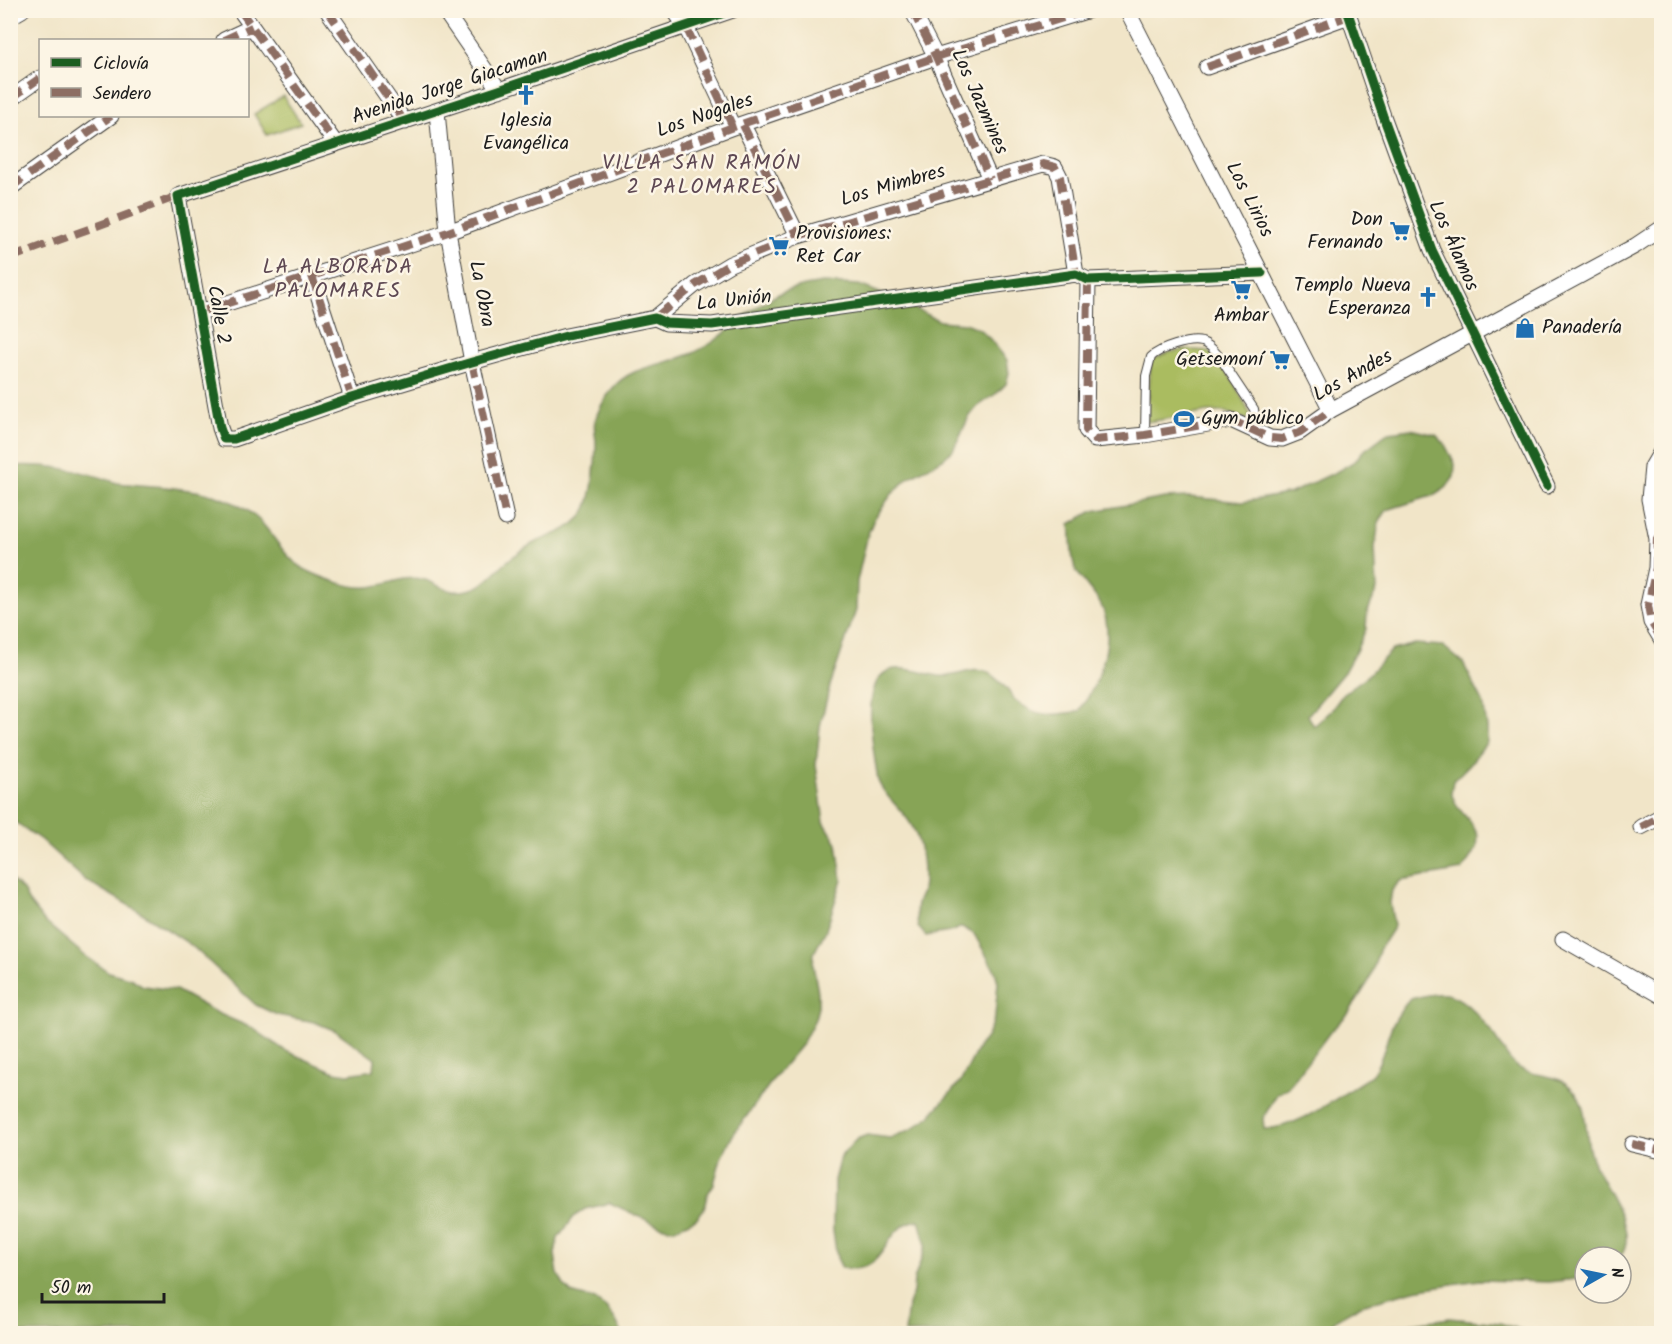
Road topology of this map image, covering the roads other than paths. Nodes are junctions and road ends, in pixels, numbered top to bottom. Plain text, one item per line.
1 (22, 10) edge
2 (240, 10) edge
3 (327, 10) edge
4 (444, 10) edge
5 (674, 10) edge
6 (733, 10) edge
7 (912, 10) edge
8 (1089, 10) edge
9 (1128, 10) edge
10 (1348, 13) edge
11 (10, 17) edge
12 (252, 27) junction
13 (686, 27) junction
14 (226, 39) edge
15 (936, 57) junction
16 (1207, 67) dead end
17 (39, 79) edge
18 (500, 90) junction
19 (10, 99) edge
20 (437, 111) junction
21 (110, 117) edge
22 (405, 122) junction
23 (738, 126) junction
24 (336, 144) junction
25 (990, 179) junction
26 (10, 188) edge
27 (178, 196) joint
28 (1662, 228) edge
29 (448, 232) junction
30 (798, 236) junction
31 (1262, 273) junction
32 (312, 276) junction
33 (1082, 277) junction
34 (200, 312) junction
35 (655, 318) junction
36 (1473, 334) junction
37 (472, 362) junction
38 (352, 398) junction
39 (1331, 410) junction
40 (1257, 432) junction
41 (1145, 435) junction
42 (224, 439) joint
43 (1662, 450) edge
44 (1547, 486) dead end
45 (506, 518) dead end
46 (1659, 539) edge
47 (1662, 640) edge
48 (1662, 816) edge
49 (1641, 827) dead end
50 (1563, 939) dead end
51 (1662, 996) edge
52 (1632, 1144) dead end
53 (1662, 1151) edge

1 - 11 street
2 - 12 street
3 - 22 street
4 - 18 street
5 - 13 street
6 - 13 street, Avenida Jorge Giacaman
7 - 15 street, Los Jazmines
8 - 15 street, Los Nogales
9 - 31 street, Los Lirios
10 - 16 street
10 - 36 street, Los Álamos
12 - 14 street
12 - 24 street
13 - 18 street, Avenida Jorge Giacaman
13 - 23 street
15 - 23 street, Los Nogales
15 - 25 street, Los Jazmines
17 - 19 street
18 - 20 street, Avenida Jorge Giacaman
20 - 22 street, Avenida Jorge Giacaman
20 - 29 street, La Obra
21 - 26 street
22 - 24 street, Avenida Jorge Giacaman
23 - 29 street, Los Nogales
23 - 30 street
24 - 27 street, Avenida Jorge Giacaman
25 - 30 street, Los Mimbres
25 - 33 street, Los Mimbres
27 - 34 street, Calle 2
28 - 36 street, Los Andes
29 - 32 street, Los Nogales
29 - 37 street, La Obra
30 - 35 street, Los Mimbres
31 - 33 street, La Unión
31 - 39 street, Los Lirios
32 - 34 street, Los Nogales
32 - 38 street
33 - 35 street, La Unión
33 - 41 street, Los Andes
34 - 42 street, Calle 2
35 - 37 street, La Unión
36 - 39 street, Los Andes
36 - 44 street, Los Álamos
37 - 38 street, La Unión
37 - 45 street, La Obra
38 - 42 street, La Unión
39 - 40 street, Los Andes
40 - 41 street, Los Andes
40 - 41 lane
43 - 46 street
46 - 47 street
48 - 49 street
50 - 51 street
52 - 53 street

